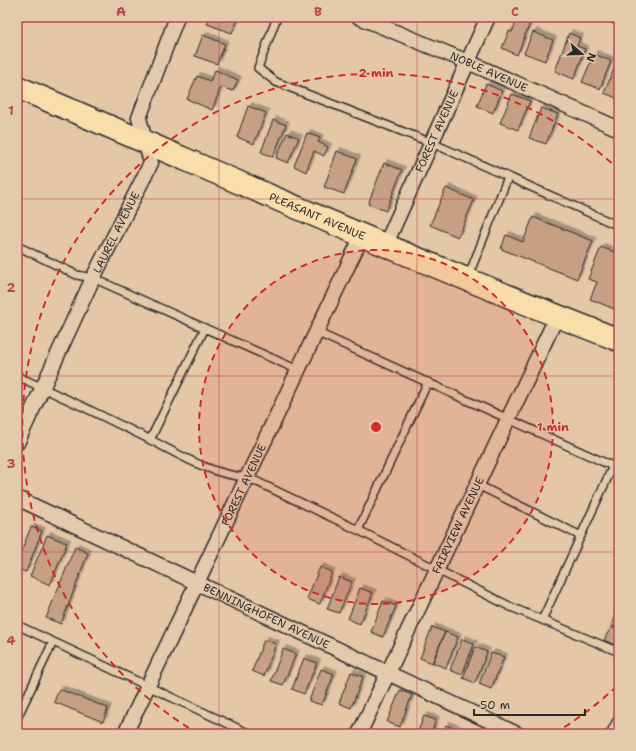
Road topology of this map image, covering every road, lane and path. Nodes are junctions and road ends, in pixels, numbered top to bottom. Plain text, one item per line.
1 (177, 17) edge
2 (277, 17) edge
3 (358, 17) edge
4 (488, 17) edge
5 (609, 17) edge
6 (619, 21) edge
7 (468, 62) junction
8 (17, 87) edge
9 (618, 127) edge
10 (145, 143) junction
11 (432, 143) junction
12 (508, 177) junction
13 (619, 226) edge
14 (362, 236) junction
15 (17, 246) edge
16 (385, 246) junction
17 (93, 278) junction
18 (467, 280) junction
19 (557, 316) junction
20 (205, 328) junction
21 (316, 332) junction
22 (619, 340) edge
23 (298, 370) junction
24 (17, 376) edge
25 (428, 382) junction
26 (42, 387) junction
27 (509, 420) junction
28 (150, 440) junction
29 (17, 443) edge
30 (616, 468) edge
31 (247, 477) junction
32 (478, 485) junction
33 (17, 498) edge
34 (358, 530) junction
35 (581, 536) junction
36 (437, 569) junction
37 (196, 583) junction
38 (542, 620) junction
39 (17, 625) edge
40 (52, 642) junction
41 (619, 652) edge
42 (387, 674) junction
43 (148, 686) junction
44 (17, 718) edge
45 (619, 724) edge
46 (245, 733) edge
47 (125, 734) edge
48 (359, 734) edge
49 (517, 734) edge
50 (614, 734) edge

1 - 10 street, LAUREL AVENUE
2 - 11 lane
3 - 7 street, NOBLE AVENUE
4 - 7 street, FOREST AVENUE
5 - 6 lane
7 - 9 street, NOBLE AVENUE
7 - 11 street, FOREST AVENUE
8 - 10 main road, PLEASANT AVENUE
10 - 14 main road, PLEASANT AVENUE
10 - 17 street, LAUREL AVENUE
11 - 12 lane
11 - 16 street, FOREST AVENUE
12 - 13 lane
12 - 18 lane
14 - 16 main road, PLEASANT AVENUE
14 - 21 street, FOREST AVENUE
15 - 17 lane
16 - 18 main road, PLEASANT AVENUE
17 - 20 lane
17 - 26 street, LAUREL AVENUE
18 - 19 main road, PLEASANT AVENUE
19 - 22 main road, PLEASANT AVENUE
19 - 27 street, FAIRVIEW AVENUE
20 - 23 lane
20 - 28 lane
21 - 23 street, FOREST AVENUE
21 - 25 lane
23 - 31 street, FOREST AVENUE
24 - 26 lane
25 - 27 lane
25 - 34 lane
26 - 28 lane
26 - 29 street, LAUREL AVENUE
27 - 30 lane
27 - 32 street, FAIRVIEW AVENUE
28 - 31 lane
30 - 35 lane
31 - 34 lane
31 - 37 street, FOREST AVENUE
32 - 35 lane
32 - 36 street, FAIRVIEW AVENUE
33 - 37 street, BENNINGHOFEN AVENUE
34 - 36 lane
35 - 38 lane
36 - 38 lane
36 - 42 street, FAIRVIEW AVENUE
37 - 42 street, BENNINGHOFEN AVENUE
37 - 43 street, FOREST AVENUE
38 - 41 lane
39 - 40 lane
40 - 43 lane
40 - 44 lane
42 - 48 street, FAIRVIEW AVENUE
42 - 49 street, BENNINGHOFEN AVENUE
43 - 46 lane
43 - 47 street, FOREST AVENUE
45 - 50 street

